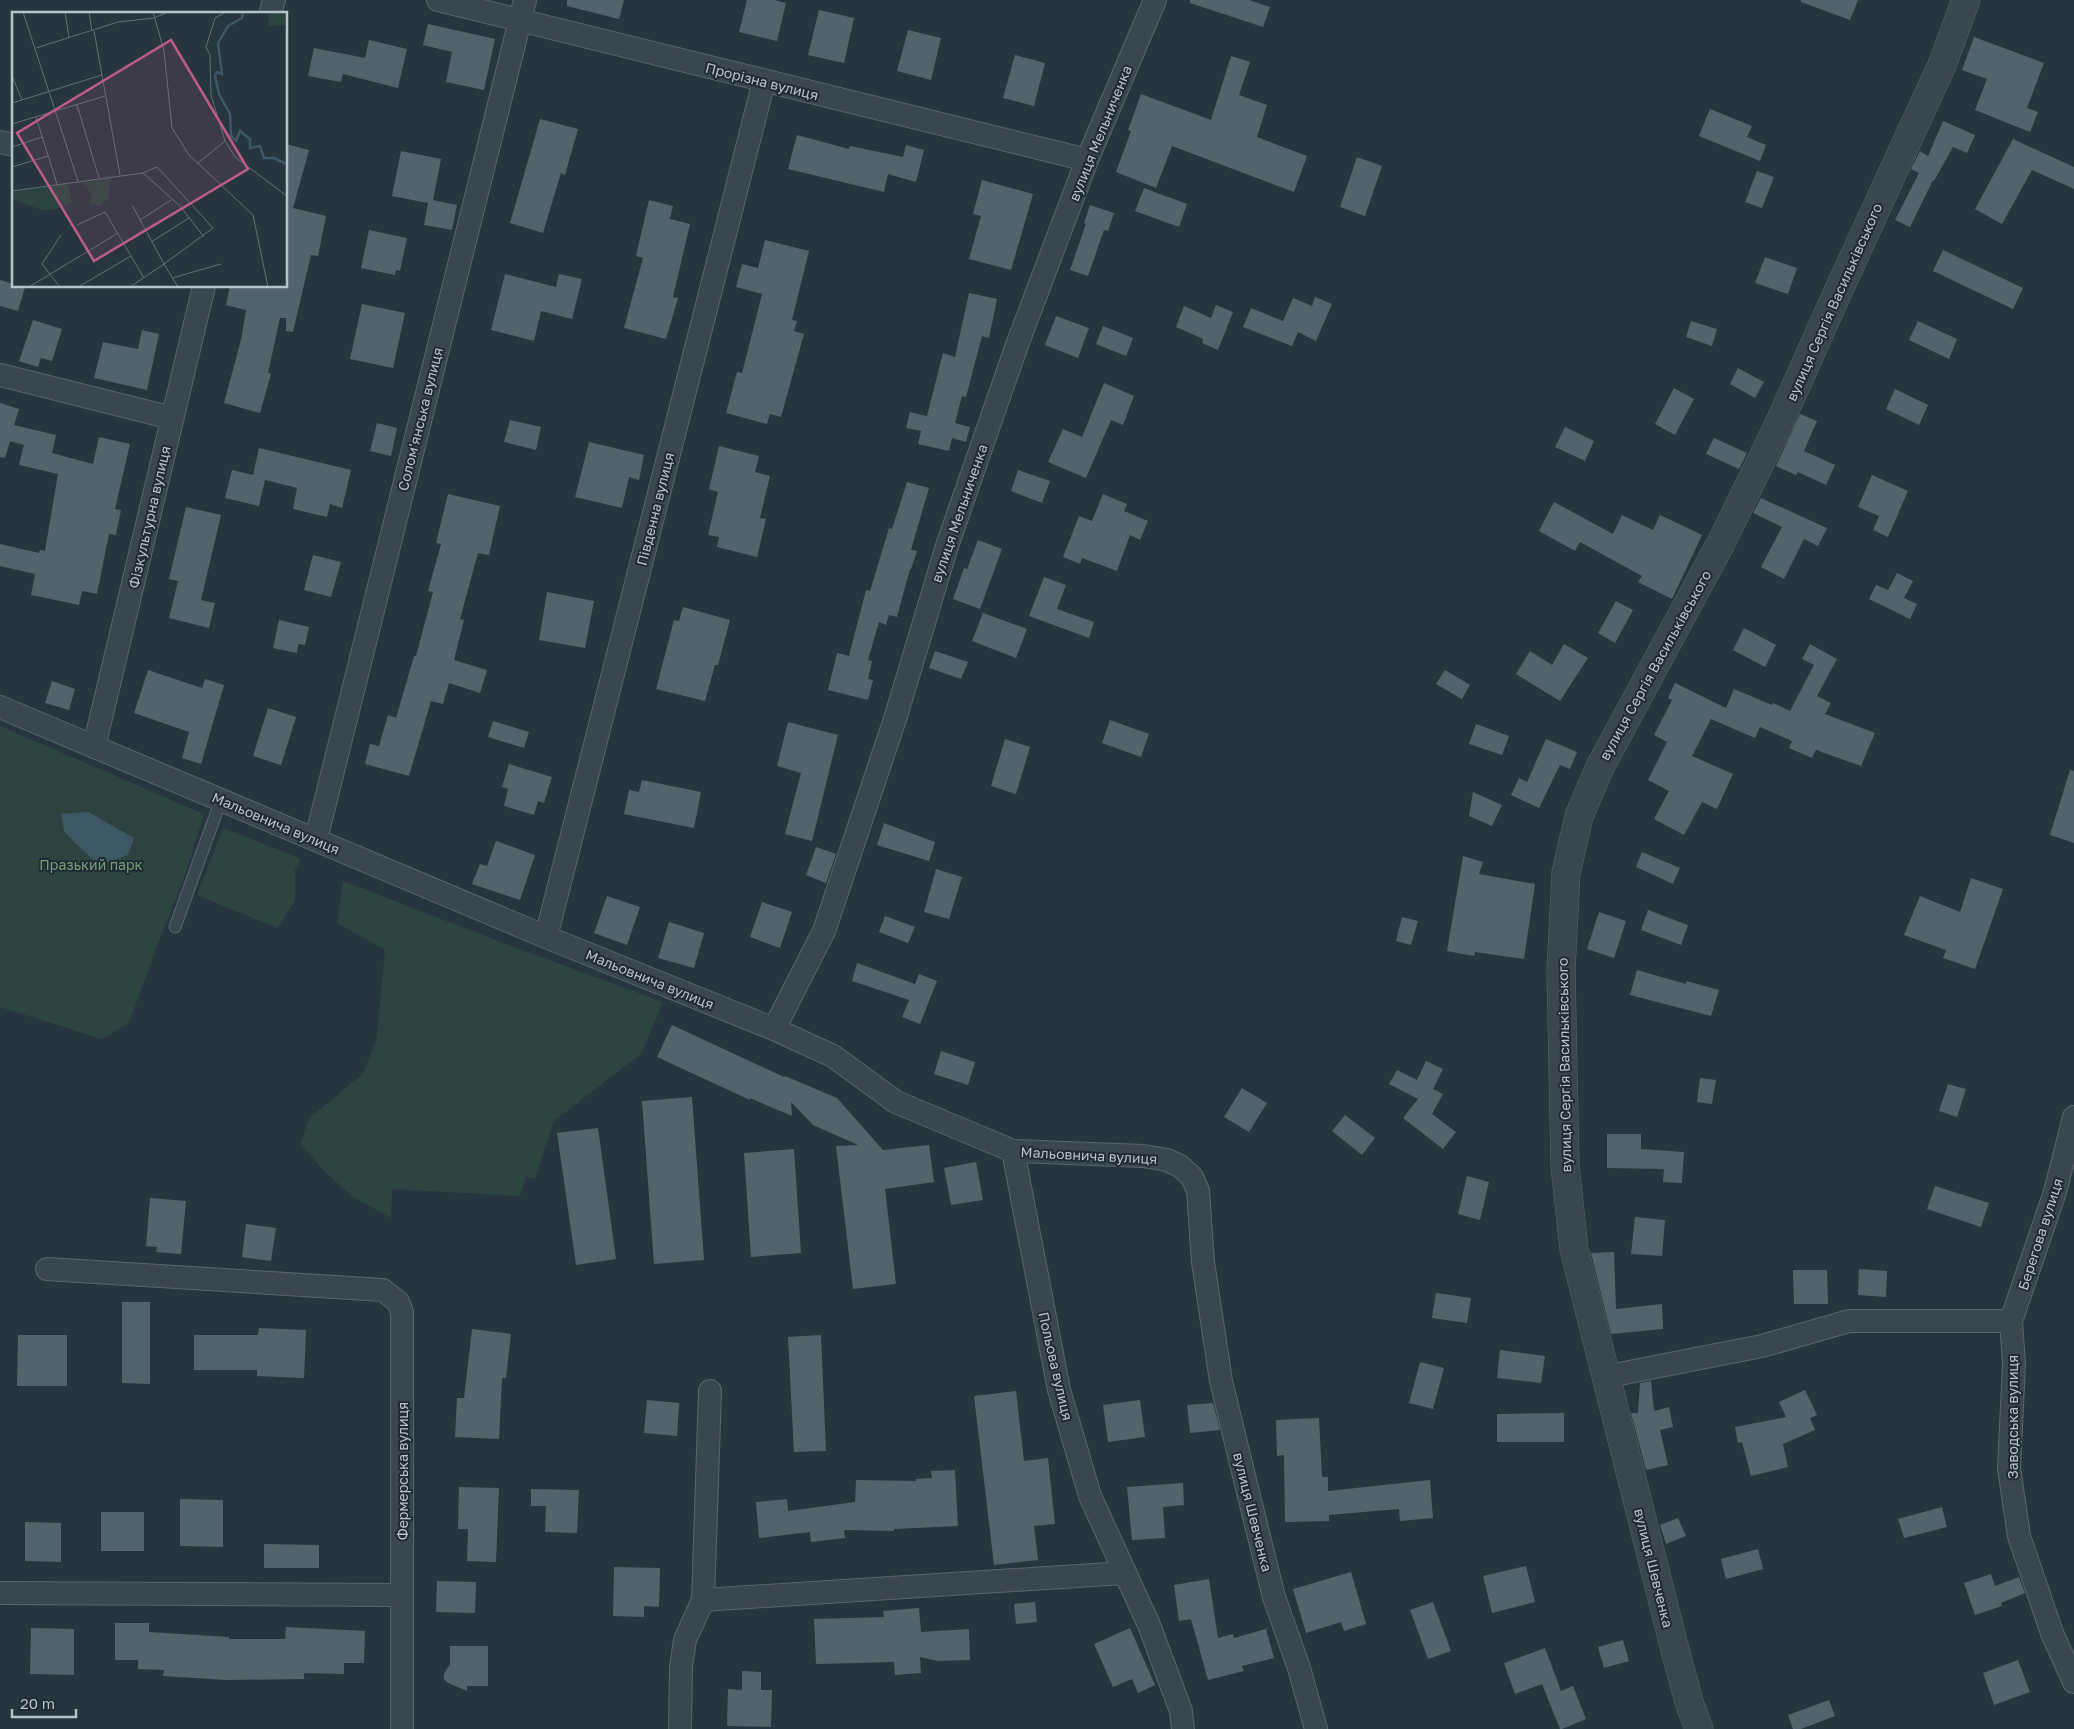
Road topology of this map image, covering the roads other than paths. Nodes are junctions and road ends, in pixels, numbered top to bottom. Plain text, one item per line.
1 (438, 0) edge
2 (1155, 0) edge
3 (1966, 0) edge
4 (522, 11) edge
5 (764, 81) junction
6 (1088, 160) junction
7 (204, 288) edge
8 (0, 375) edge
9 (172, 418) junction
10 (0, 707) edge
11 (94, 748) junction
12 (221, 800) junction
13 (316, 839) junction
14 (175, 926) dead end
15 (546, 937) junction
16 (774, 1029) junction
17 (2074, 1117) edge
18 (1013, 1151) junction
19 (47, 1269) dead end
20 (1208, 1291) joint
21 (2011, 1321) junction
22 (1604, 1377) junction
23 (710, 1392) dead end
24 (1125, 1573) junction
25 (0, 1593) edge
26 (402, 1595) junction
27 (703, 1600) junction
28 (2074, 1682) edge
29 (402, 1729) edge
30 (680, 1729) edge
31 (1183, 1729) edge
32 (1316, 1729) edge
33 (1699, 1729) edge

1 - 4 street, Прорізна вулиця
2 - 6 street, вулиця Мельниченка
3 - 22 street, вулиця Сергія Васильківського
4 - 5 street, Прорізна вулиця
4 - 13 street, Солом'янська вулиця
5 - 6 street, Прорізна вулиця
5 - 15 street, Південна вулиця
6 - 16 street, вулиця Мельниченка
7 - 9 street, Фізкультурна вулиця
8 - 9 street
9 - 11 street, Фізкультурна вулиця
10 - 11 street, Мальовнича вулиця
11 - 12 street, Мальовнича вулиця
12 - 13 street, Мальовнича вулиця
12 - 14 lane
13 - 15 street, Мальовнича вулиця
15 - 16 street, Мальовнича вулиця
16 - 18 street, Мальовнича вулиця
17 - 21 street, Берегова вулиця
18 - 20 street, Мальовнича вулиця
18 - 24 street, Польова вулиця
19 - 26 street, Фермерська вулиця
20 - 32 street, вулиця Шевченка
21 - 22 street
21 - 28 street, Заводська вулиця
22 - 33 street, вулиця Шевченка
23 - 27 street
24 - 27 street
24 - 31 street, Польова вулиця
25 - 26 street
26 - 29 street, Фермерська вулиця
27 - 30 street

